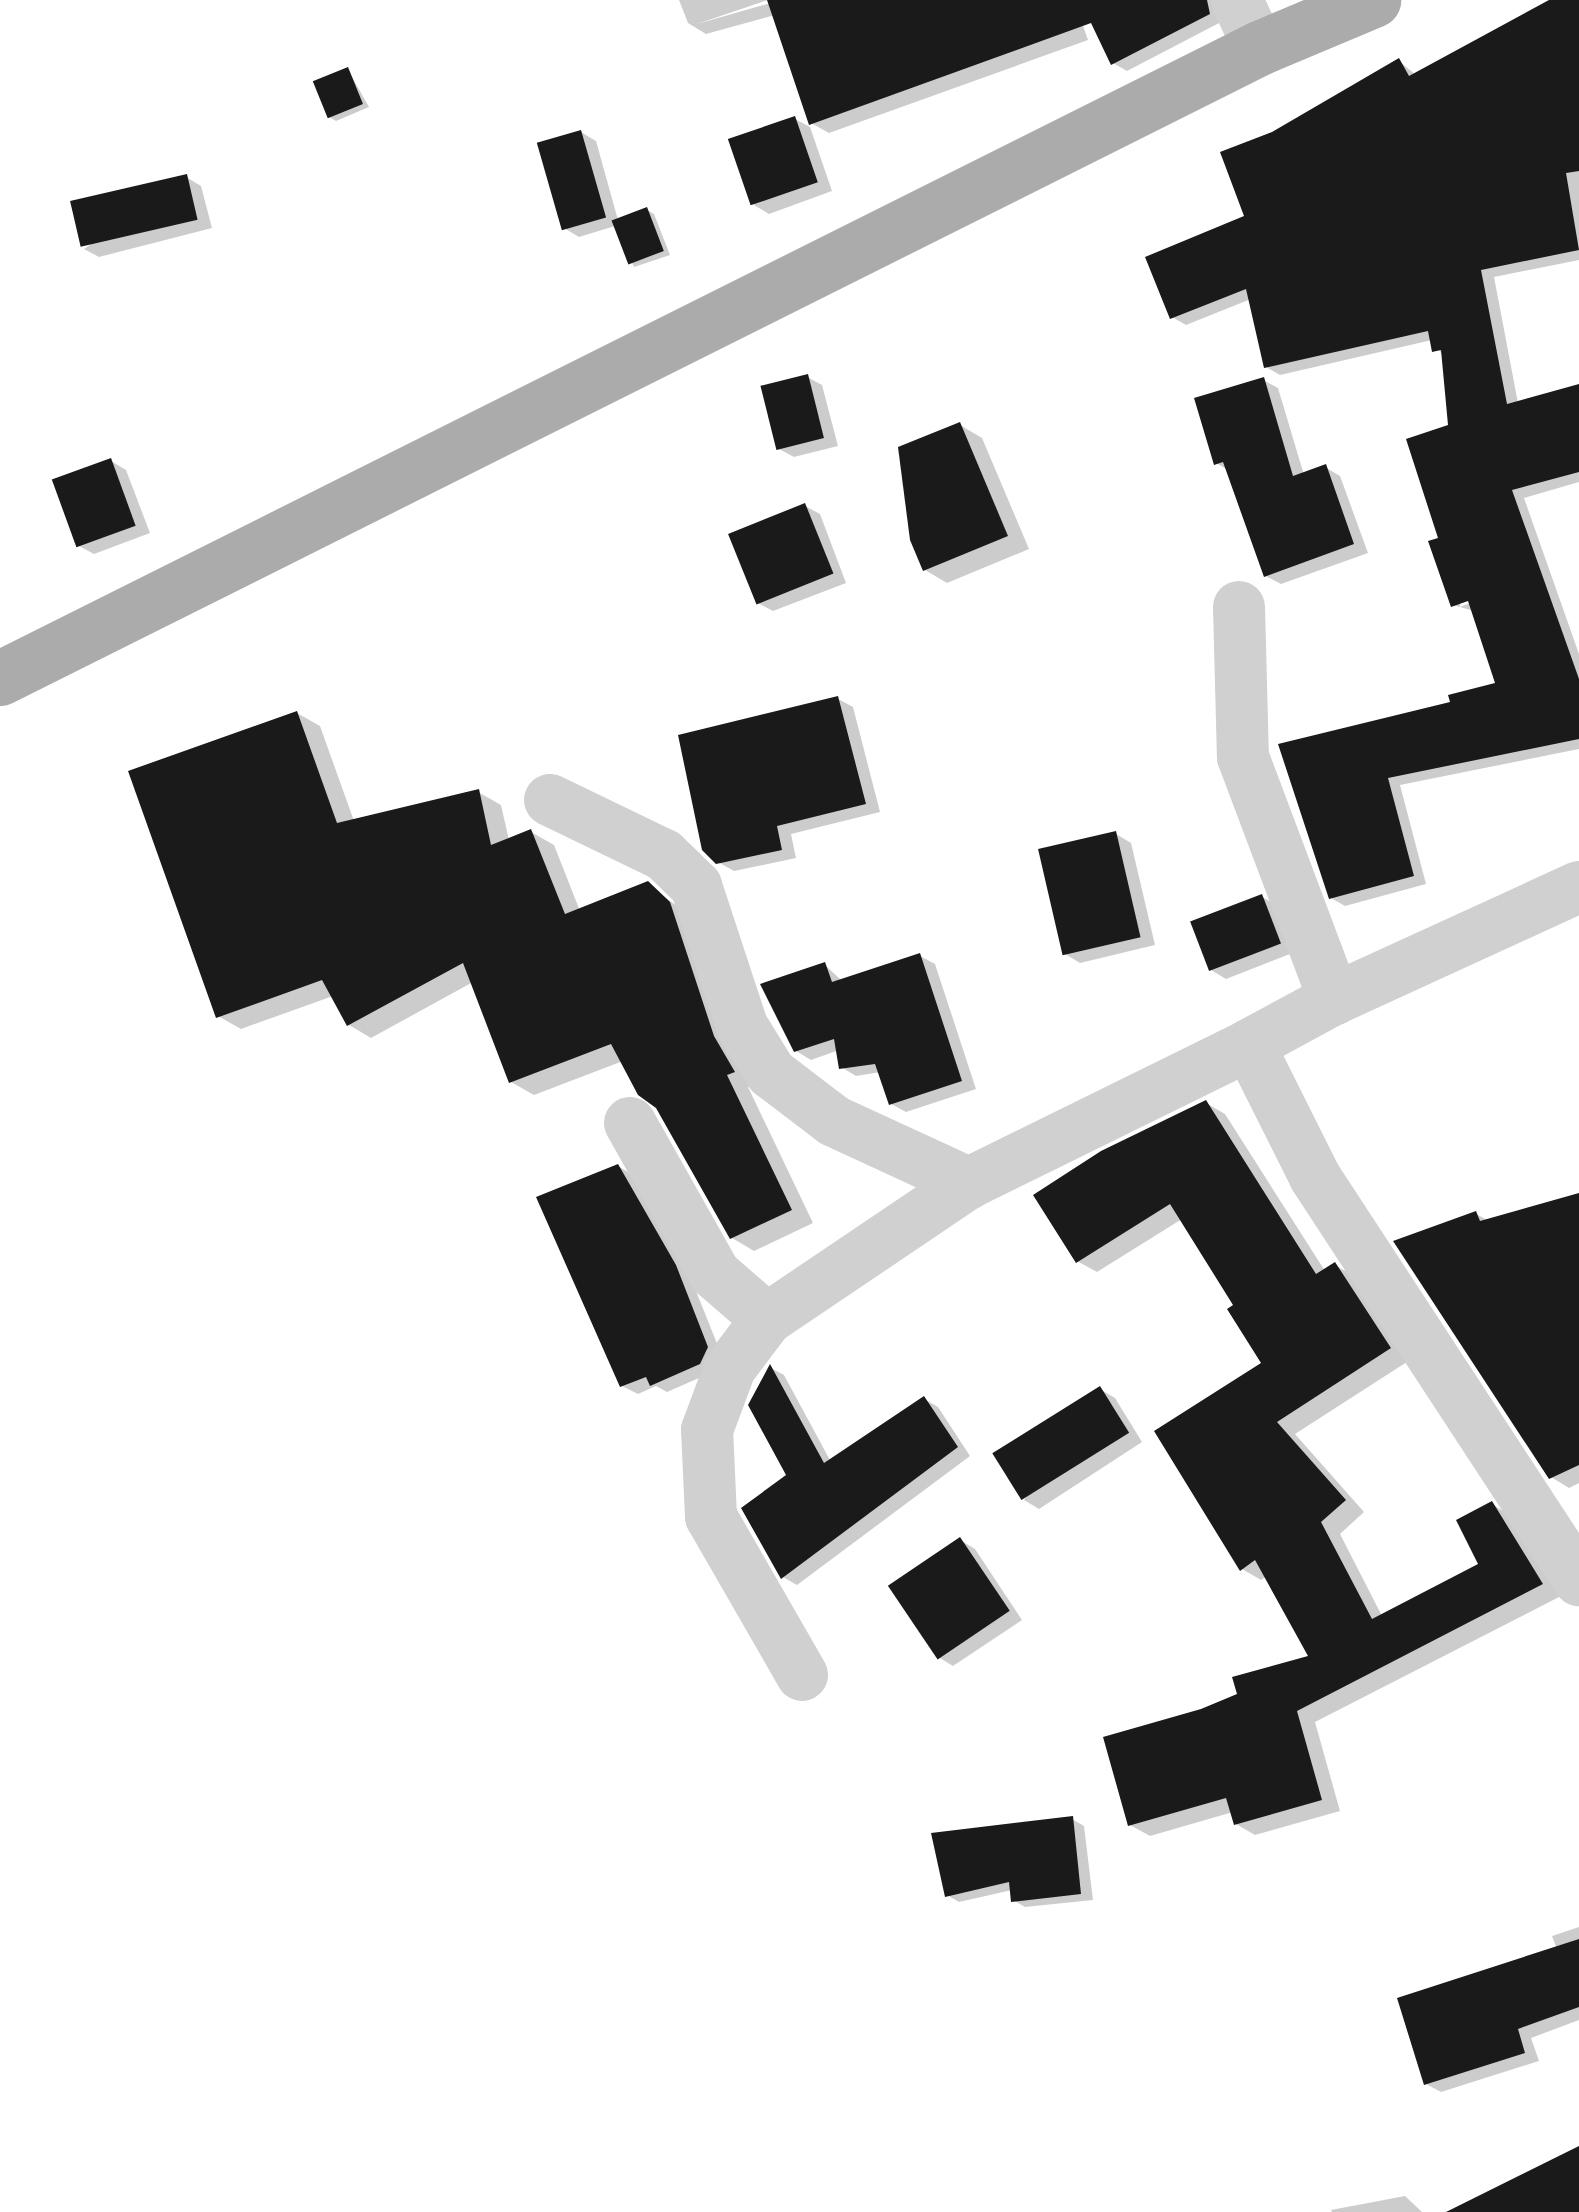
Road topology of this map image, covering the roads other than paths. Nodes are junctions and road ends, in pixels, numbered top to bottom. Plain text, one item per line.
1 (1373, 0) edge
2 (1248, 24) edge
3 (1239, 607) dead end
4 (0, 678) edge
5 (550, 800) dead end
6 (1579, 887) edge
7 (1334, 999) junction
8 (1249, 1046) junction
9 (630, 1123) dead end
10 (969, 1183) junction
11 (767, 1319) junction
12 (1579, 1580) edge
13 (802, 1675) dead end

1 - 2 main road
2 - 4 main road
3 - 7 street
5 - 10 street
6 - 7 street
7 - 8 street
8 - 10 street
8 - 12 street
9 - 11 street
10 - 11 street
11 - 13 street

